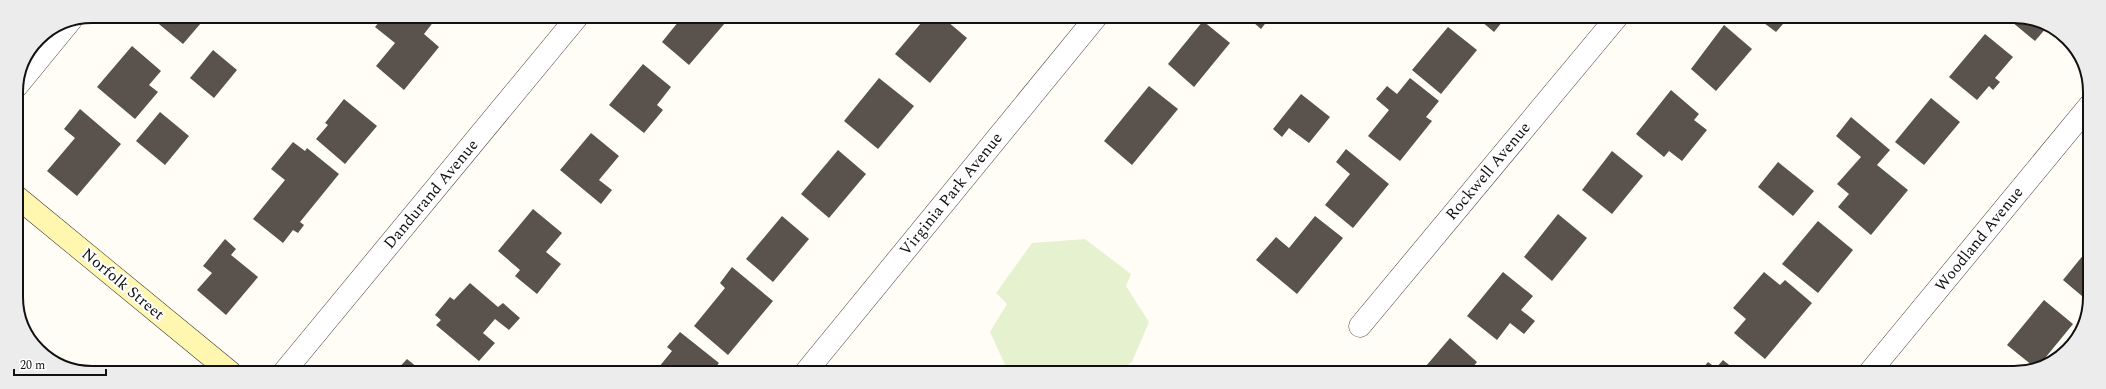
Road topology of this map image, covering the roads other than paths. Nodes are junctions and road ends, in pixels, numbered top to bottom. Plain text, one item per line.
1 (572, 23) edge
2 (1091, 23) edge
3 (1610, 23) edge
4 (64, 29) edge
5 (24, 77) edge
6 (2083, 113) edge
7 (23, 202) edge
8 (1360, 326) dead end
9 (223, 366) edge
10 (289, 366) edge
11 (811, 366) edge
12 (1875, 366) edge

1 - 10 street, Dandurand Avenue
2 - 11 street, Virginia Park Avenue
3 - 8 street, Rockwell Avenue
4 - 5 street
6 - 12 street, Woodland Avenue
7 - 9 street, Norfolk Street

